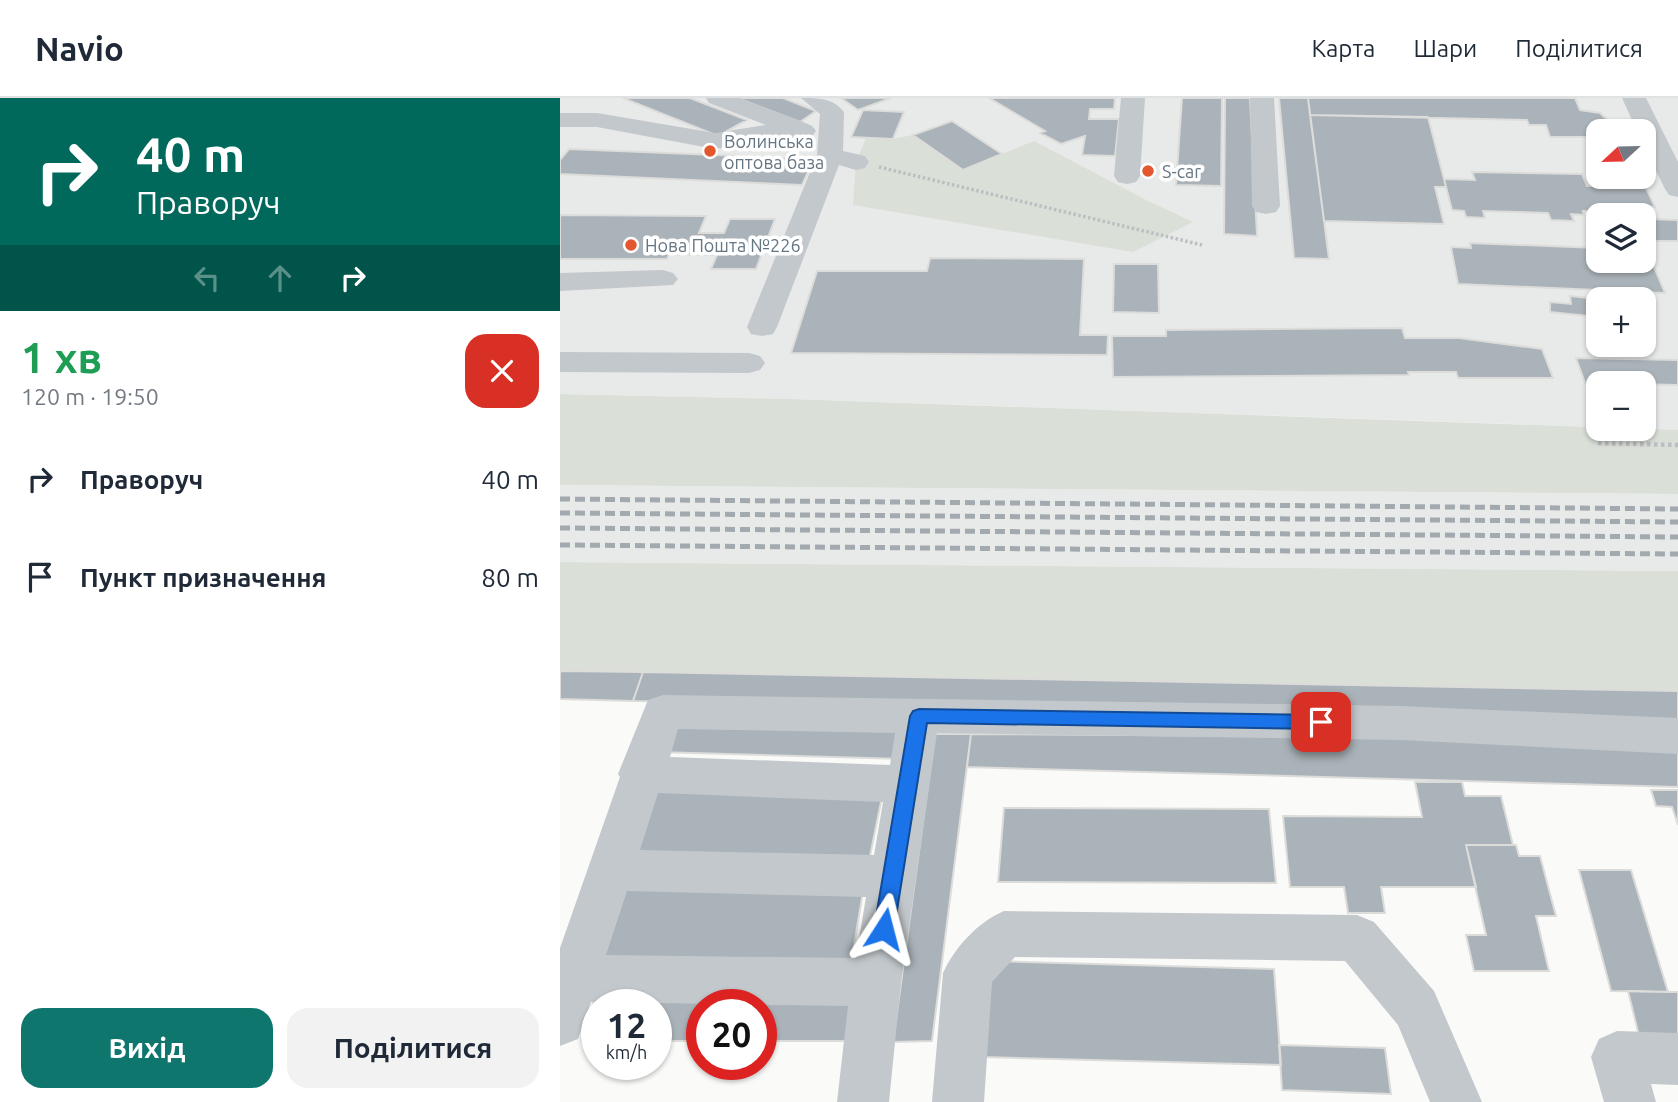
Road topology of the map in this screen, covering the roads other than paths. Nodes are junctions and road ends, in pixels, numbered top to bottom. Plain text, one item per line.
1 (718, 98) edge
2 (813, 98) edge
3 (1133, 98) edge
4 (1262, 98) edge
5 (1634, 98) edge
6 (560, 120) edge
7 (803, 131) junction
8 (839, 153) junction
9 (1127, 176) dead end
10 (1678, 189) edge
11 (1266, 206) dead end
12 (663, 279) dead end
13 (560, 282) edge
14 (762, 327) dead end
15 (560, 362) edge
16 (748, 363) dead end
17 (919, 716) junction
18 (1678, 736) edge
19 (640, 775) junction
20 (907, 784) junction
21 (610, 870) junction
22 (892, 877) junction
23 (876, 982) junction
24 (568, 999) edge
25 (1678, 1059) edge
26 (863, 1102) edge
27 (958, 1102) edge
28 (1456, 1102) edge
29 (1630, 1102) edge

1 - 7 street
2 - 8 street
3 - 9 street
4 - 11 street
5 - 10 street
6 - 7 street
7 - 8 street
8 - 14 street
12 - 13 street
15 - 16 street
17 - 18 street
17 - 19 street
17 - 20 street
19 - 20 street
19 - 21 street
20 - 22 street
21 - 22 street
21 - 24 street
22 - 23 street
23 - 24 street
23 - 26 street
25 - 29 street
27 - 28 street

